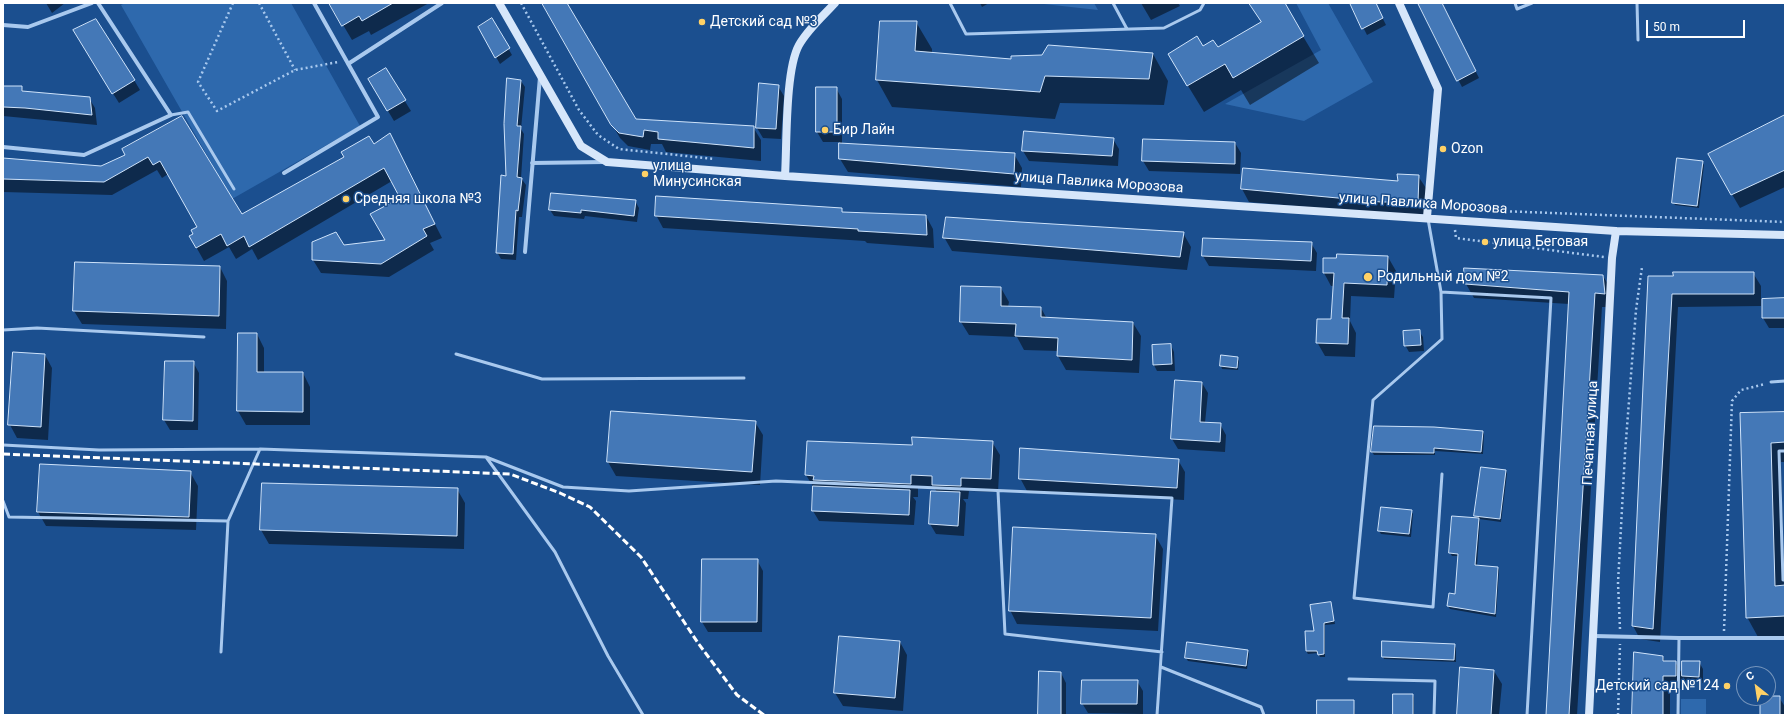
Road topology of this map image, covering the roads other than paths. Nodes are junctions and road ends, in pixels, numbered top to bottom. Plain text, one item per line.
1 (92, 3) edge
2 (98, 3) edge
3 (314, 3) edge
4 (442, 3) edge
5 (499, 3) edge
6 (836, 3) edge
7 (950, 3) edge
8 (1113, 3) edge
9 (1204, 3) edge
10 (1400, 3) edge
11 (1515, 3) edge
12 (1532, 3) edge
13 (1637, 3) edge
14 (3, 25) edge
15 (1127, 29) junction
16 (1638, 40) dead end
17 (347, 62) junction
18 (540, 74) junction
19 (171, 115) junction
20 (3, 147) edge
21 (607, 162) junction
22 (532, 164) junction
23 (284, 173) dead end
24 (785, 176) junction
25 (234, 189) dead end
26 (1427, 218) junction
27 (1616, 231) junction
28 (1785, 235) edge
29 (525, 252) dead end
30 (1441, 292) junction
31 (3, 330) edge
32 (204, 336) dead end
33 (456, 354) dead end
34 (744, 378) dead end
35 (1785, 381) edge
36 (1771, 382) road end
37 (3, 445) edge
38 (260, 449) junction
39 (1785, 451) edge
40 (486, 457) junction
41 (1442, 474) dead end
42 (998, 491) junction
43 (3, 501) edge
44 (228, 522) junction
45 (1785, 580) edge
46 (1594, 636) junction
47 (1679, 638) junction
48 (1785, 638) edge
49 (221, 652) dead end
50 (1162, 652) junction
51 (1161, 667) junction
52 (1349, 679) dead end
53 (643, 715) edge
54 (1157, 715) edge
55 (1264, 715) edge
56 (1434, 715) edge
57 (1527, 715) edge
58 (1590, 715) edge
59 (1678, 715) edge

1 - 14 street
2 - 19 street
3 - 17 street
4 - 17 street
5 - 18 street, улица Павлика Морозова
6 - 24 street
7 - 15 lane
8 - 15 lane
9 - 15 lane
10 - 26 street
11 - 12 lane
13 - 16 lane
17 - 23 street
18 - 21 street, улица Павлика Морозова
18 - 22 street
19 - 20 street
19 - 25 lane
21 - 22 street
21 - 24 street, улица Павлика Морозова
22 - 29 street
24 - 26 street, улица Павлика Морозова
26 - 27 street, улица Павлика Морозова
26 - 30 lane
27 - 28 street, улица Павлика Морозова
27 - 46 street, Печатная улица
30 - 41 lane
30 - 57 lane
31 - 32 lane
33 - 34 lane
35 - 36 lane
37 - 38 lane
38 - 40 lane
38 - 44 lane
39 - 45 lane
40 - 42 lane
40 - 53 lane
42 - 50 lane
42 - 50 lane
43 - 44 lane
44 - 49 lane
46 - 47 street
46 - 58 street, Печатная улица
47 - 48 street
47 - 59 lane
50 - 51 lane
51 - 54 lane
51 - 55 lane
52 - 56 lane

